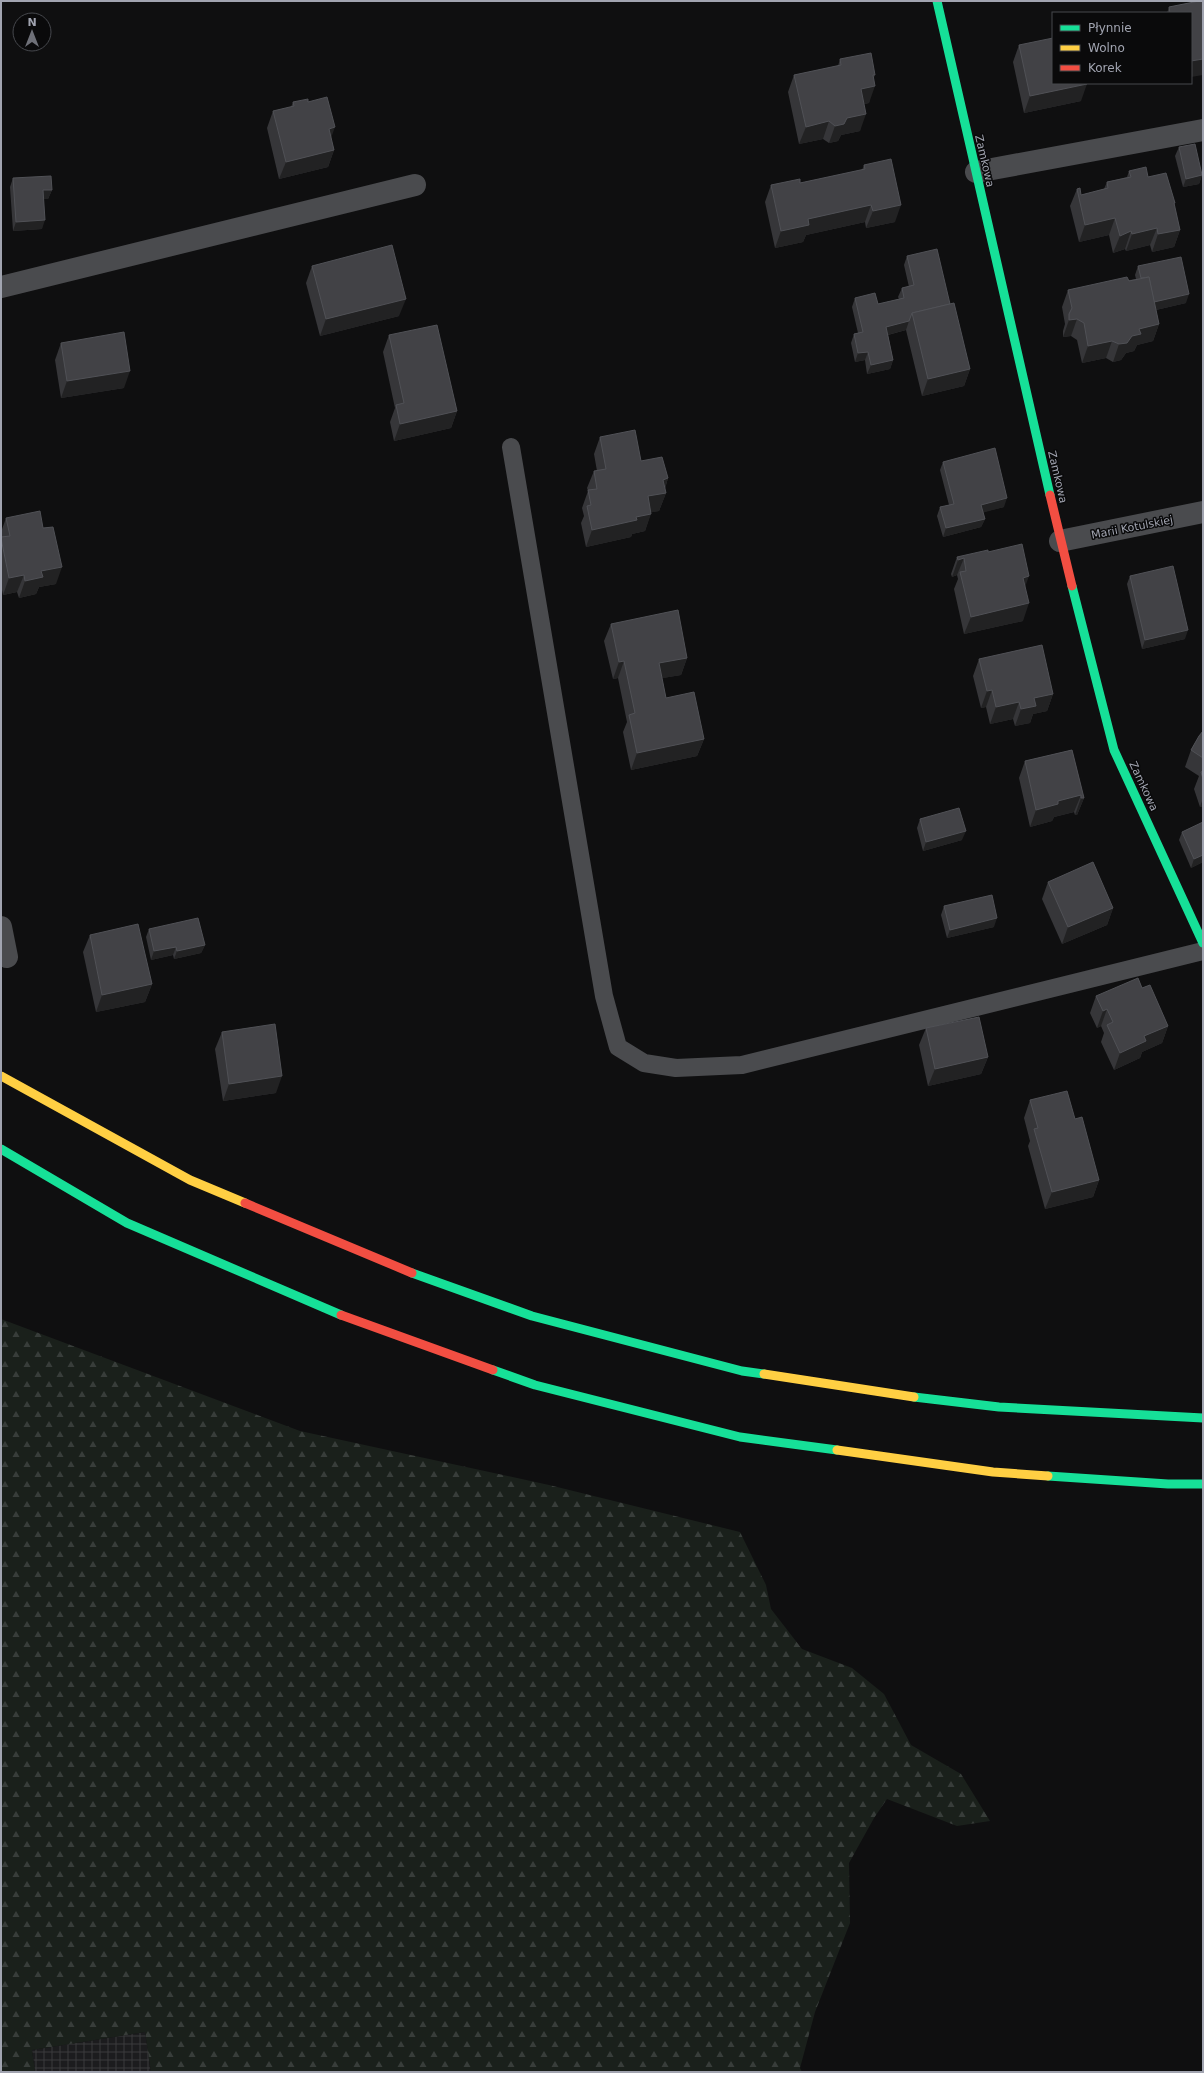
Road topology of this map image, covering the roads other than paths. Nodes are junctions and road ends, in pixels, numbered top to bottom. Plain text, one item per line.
1 (936, 1) edge
2 (1203, 130) edge
3 (976, 172) junction
4 (415, 185) dead end
5 (1, 287) edge
6 (511, 447) dead end
7 (1203, 512) edge
8 (1060, 541) junction
9 (1, 927) edge
10 (1203, 943) edge
11 (1203, 951) edge
12 (7, 957) dead end
13 (1, 1076) edge
14 (1, 1149) edge
15 (1203, 1418) edge
16 (1203, 1484) edge

1 - 3 main road, Zamkowa
2 - 3 street
3 - 8 main road, Zamkowa
4 - 5 street
6 - 11 lane
7 - 8 street, Marii Kotulskiej
8 - 10 main road, Zamkowa
9 - 12 street
13 - 15 main road
14 - 16 main road

